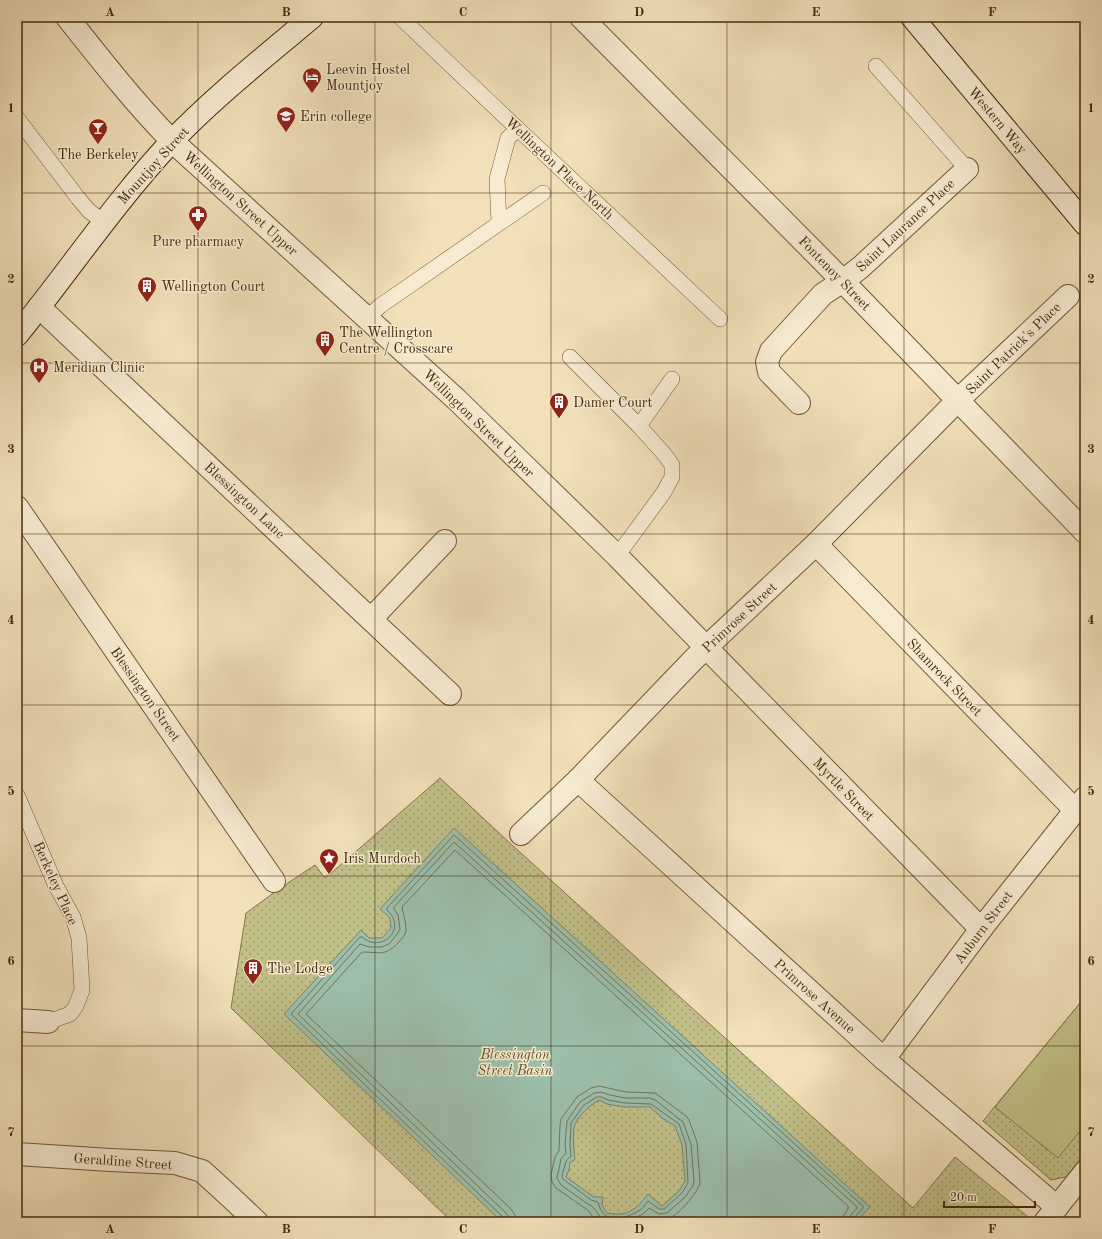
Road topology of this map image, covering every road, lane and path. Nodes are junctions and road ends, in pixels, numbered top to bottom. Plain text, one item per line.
1 (67, 17) edge
2 (312, 17) edge
3 (400, 17) edge
4 (581, 17) edge
5 (912, 17) edge
6 (876, 66) dead end
7 (17, 118) edge
8 (518, 129) junction
9 (172, 141) junction
10 (967, 169) joint
11 (543, 193) dead end
12 (104, 222) junction
13 (499, 223) junction
14 (1085, 224) edge
15 (843, 281) junction
16 (1068, 296) dead end
17 (40, 307) junction
18 (367, 318) junction
19 (720, 319) dead end
20 (17, 335) edge
21 (570, 357) dead end
22 (672, 379) dead end
23 (958, 400) junction
24 (799, 402) dead end
25 (639, 426) junction
26 (17, 507) edge
27 (1085, 532) edge
28 (445, 541) dead end
29 (816, 544) junction
30 (617, 556) junction
31 (371, 619) junction
32 (707, 648) junction
33 (450, 694) dead end
34 (578, 780) junction
35 (17, 795) edge
36 (1080, 804) edge
37 (521, 834) dead end
38 (274, 881) dead end
39 (980, 929) junction
40 (17, 1020) edge
41 (48, 1022) joint
42 (884, 1059) junction
43 (17, 1154) edge
44 (1085, 1172) edge
45 (1051, 1214) edge
46 (257, 1222) edge

1 - 9 street, Wellington Street Upper
2 - 9 street, Mountjoy Street
3 - 8 lane, Wellington Place North
4 - 15 street, Fontenoy Street
5 - 14 street, Western Way
6 - 10 lane
7 - 12 lane
8 - 13 lane
8 - 19 lane, Wellington Place North
9 - 12 street, Mountjoy Street
9 - 18 street, Wellington Street Upper
10 - 15 street, Saint Laurance Place
11 - 13 lane
12 - 17 street, Mountjoy Street
13 - 18 lane
15 - 23 street, Fontenoy Street
15 - 24 street, Saint Laurance Place
16 - 23 street, Saint Patrick's Place
17 - 20 street, Mountjoy Street
17 - 31 street, Blessington Lane
18 - 30 street, Wellington Street Upper
21 - 25 lane
22 - 25 lane
23 - 27 street, Fontenoy Street
23 - 29 street, Primrose Street
25 - 30 lane
26 - 38 street, Blessington Street
28 - 31 street
29 - 32 street, Primrose Street
29 - 36 street, Shamrock Street
30 - 32 street, Wellington Street Upper
31 - 33 street, Blessington Lane
32 - 34 street, Primrose Street
32 - 39 street, Myrtle Street
34 - 37 street, Primrose Street
34 - 42 street, Primrose Avenue
35 - 41 lane, Berkeley Place
36 - 39 street, Auburn Street
39 - 42 street, Auburn Street
40 - 41 street, Berkeley Place
42 - 45 street, Primrose Avenue
43 - 46 street, Geraldine Street
44 - 45 street

